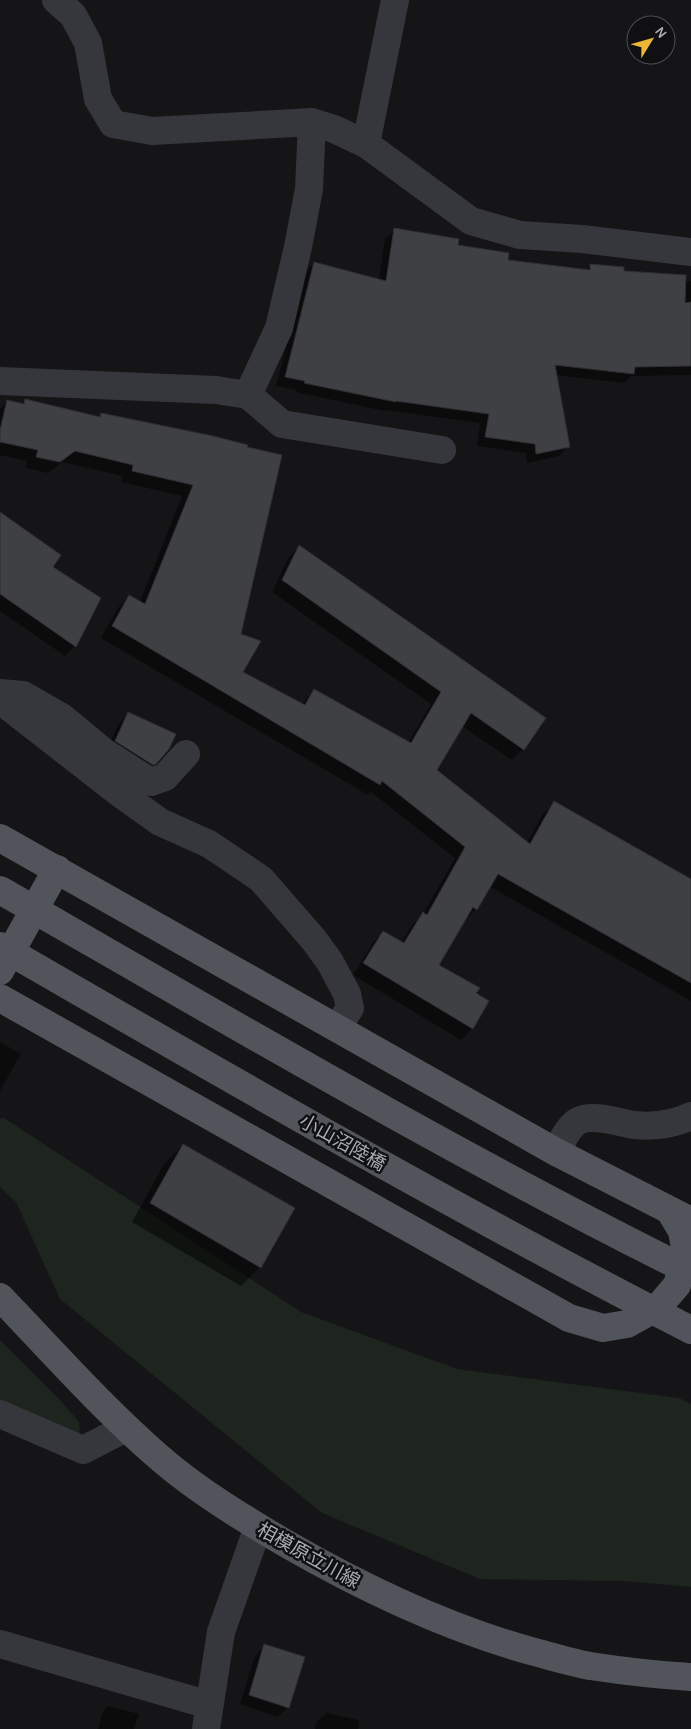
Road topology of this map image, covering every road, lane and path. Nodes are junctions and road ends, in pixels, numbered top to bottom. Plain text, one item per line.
1 (56, 0) edge
2 (396, 0) edge
3 (312, 122) junction
4 (366, 144) junction
5 (691, 252) edge
6 (0, 381) edge
7 (248, 395) junction
8 (442, 450) dead end
9 (0, 693) edge
10 (0, 700) edge
11 (186, 754) dead end
12 (0, 838) edge
13 (57, 869) junction
14 (0, 890) edge
15 (0, 946) edge
16 (0, 971) edge
17 (0, 998) edge
18 (337, 1028) junction
19 (691, 1116) edge
20 (556, 1152) junction
21 (680, 1216) edge
22 (691, 1272) edge
23 (0, 1297) edge
24 (691, 1330) edge
25 (0, 1414) edge
26 (126, 1428) junction
27 (258, 1527) junction
28 (0, 1644) edge
29 (691, 1676) edge
30 (208, 1717) edge

1 - 3 street
2 - 4 street
3 - 4 street
3 - 7 street
4 - 5 street
6 - 7 street
7 - 8 street
9 - 11 street
10 - 18 street
12 - 13 main road
13 - 16 main road
13 - 18 main road
14 - 22 main road, bridge
15 - 24 main road, 小山沼陸橋, bridge
17 - 21 main road
18 - 20 main road
19 - 20 street
20 - 21 main road
23 - 26 main road, 相模原立川線
25 - 26 street
26 - 27 main road, 相模原立川線
27 - 29 main road, 相模原立川線
27 - 30 street
28 - 30 street

